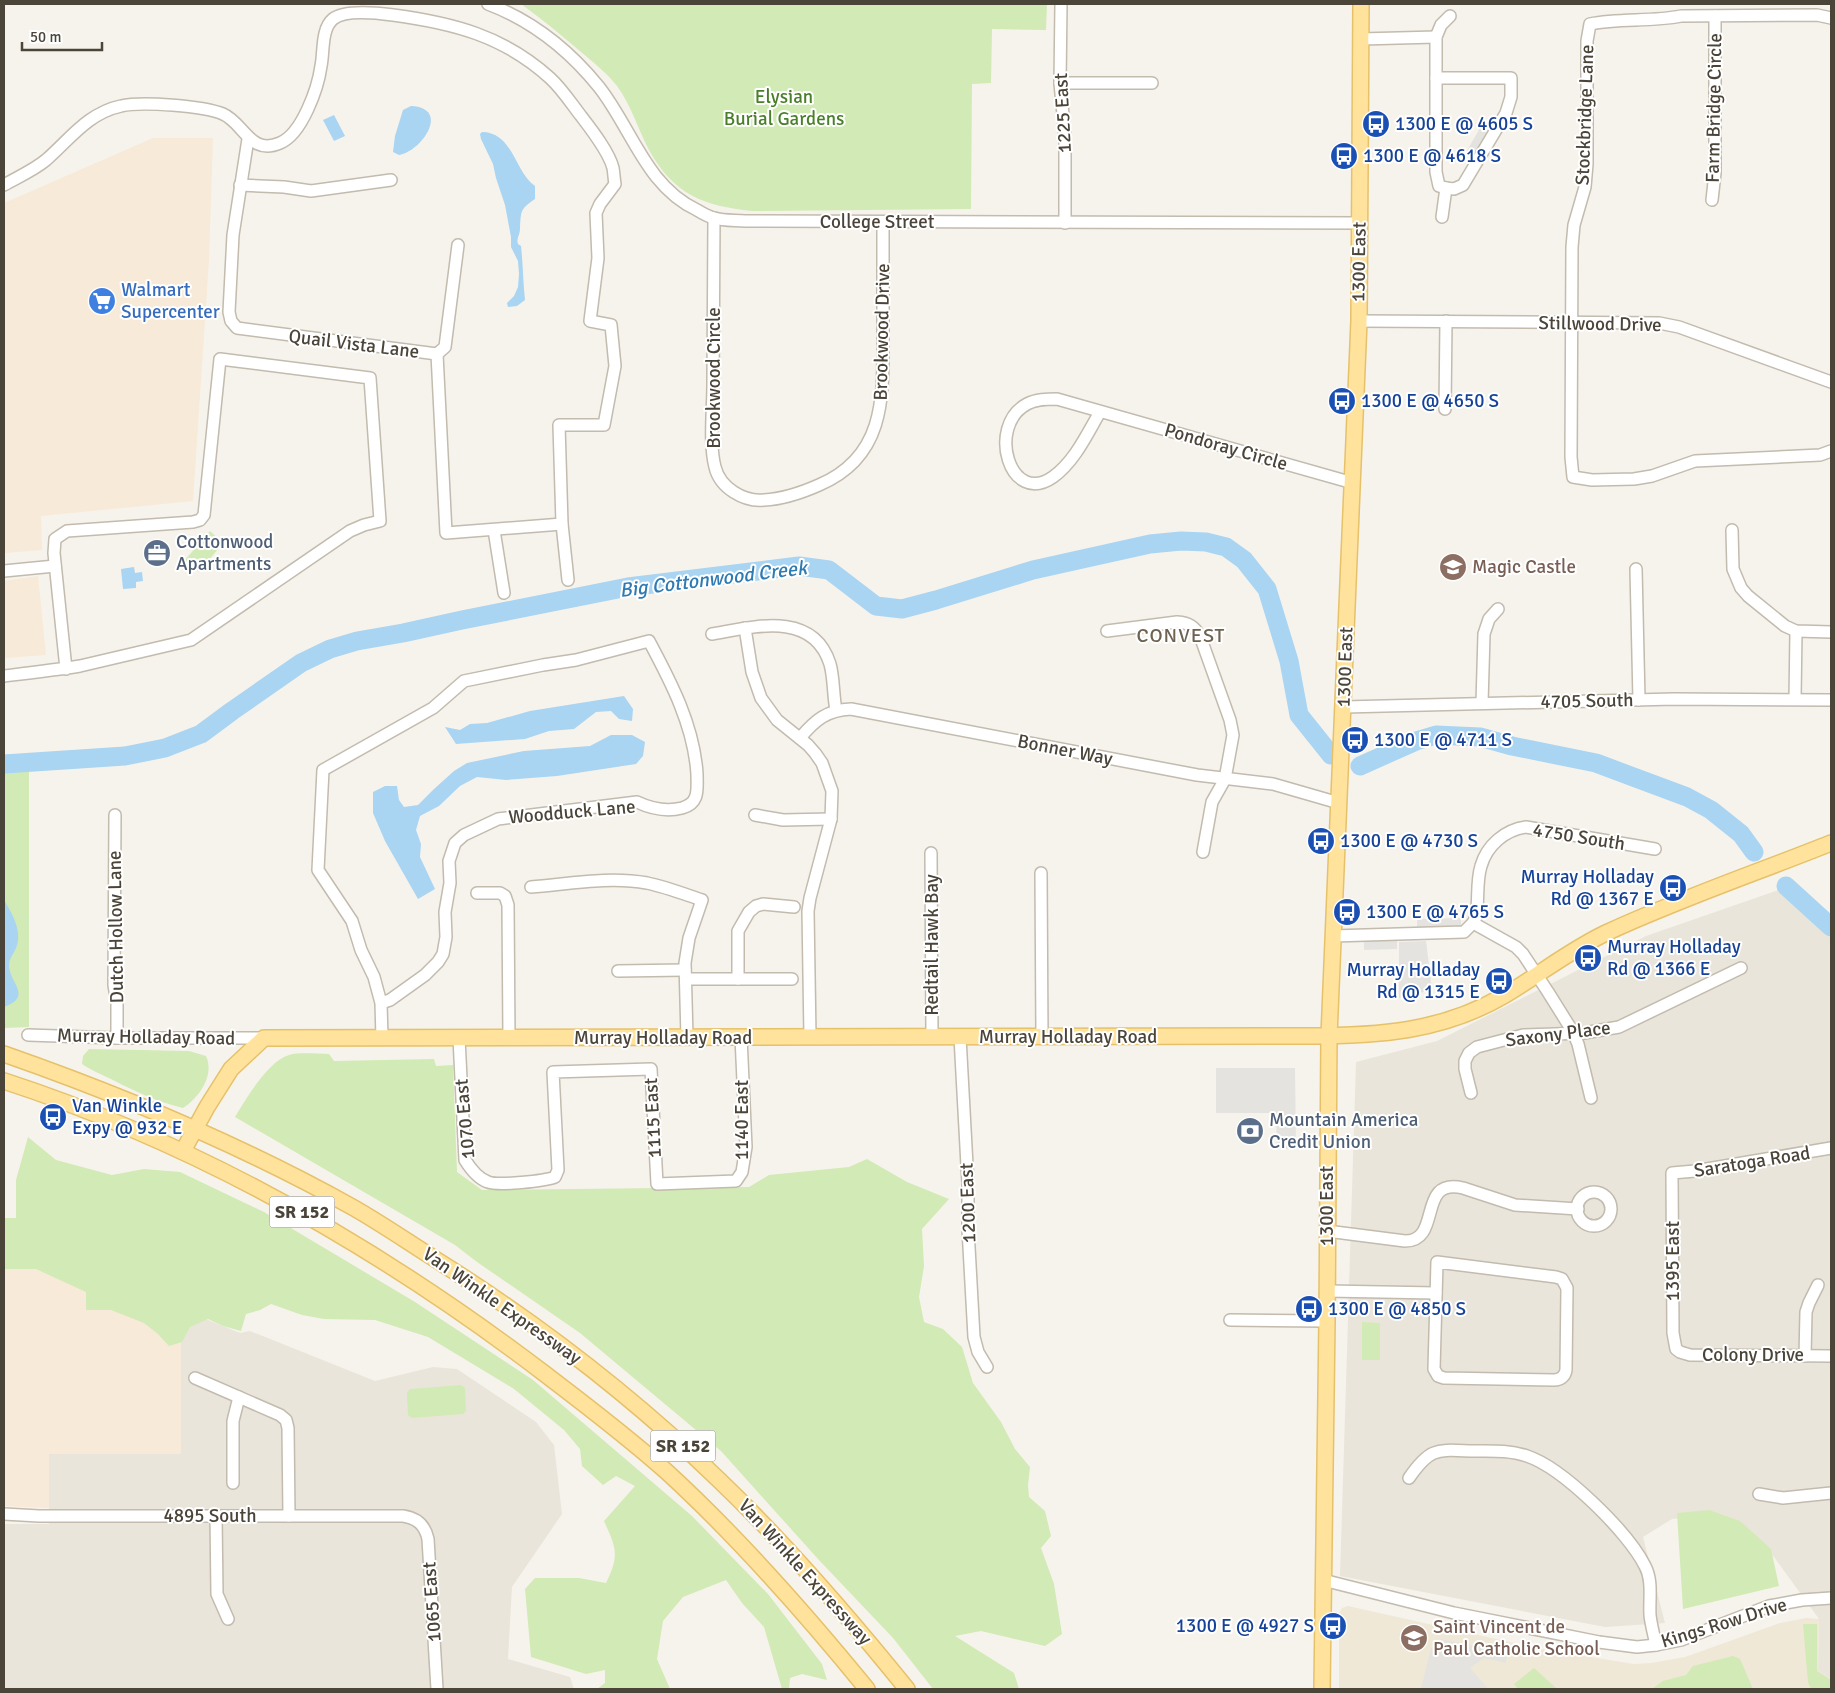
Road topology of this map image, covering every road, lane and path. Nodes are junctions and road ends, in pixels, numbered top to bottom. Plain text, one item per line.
1 (488, 4) edge
2 (1061, 4) edge
3 (1361, 4) edge
4 (1450, 16) dead end
5 (1715, 16) junction
6 (1831, 18) edge
7 (1436, 37) junction
8 (1361, 39) junction
9 (1436, 78) junction
10 (1060, 83) junction
11 (1152, 83) dead end
12 (248, 139) junction
13 (391, 180) dead end
14 (4, 184) edge
15 (240, 185) junction
16 (1446, 188) junction
17 (1712, 200) dead end
18 (1442, 217) dead end
19 (714, 218) junction
20 (883, 222) junction
21 (1065, 223) junction
22 (1360, 223) junction
23 (458, 245) dead end
24 (1358, 321) junction
25 (1446, 321) junction
26 (1572, 322) junction
27 (437, 354) junction
28 (1831, 382) edge
29 (1446, 409) dead end
30 (1100, 412) junction
31 (1831, 451) edge
32 (1353, 483) junction
33 (801, 493) joint
34 (562, 524) junction
35 (494, 530) junction
36 (1732, 530) dead end
37 (55, 566) junction
38 (1636, 569) dead end
39 (4, 571) edge
40 (568, 580) dead end
41 (504, 592) dead end
42 (1498, 609) dead end
43 (745, 628) junction
44 (1107, 631) dead end
45 (1796, 631) junction
46 (1831, 632) edge
47 (712, 634) dead end
48 (66, 669) junction
49 (4, 676) edge
50 (1795, 699) junction
51 (1639, 700) junction
52 (1831, 700) edge
53 (1482, 703) junction
54 (1344, 706) junction
55 (836, 710) junction
56 (800, 738) junction
57 (1225, 780) junction
58 (1339, 803) junction
59 (115, 815) dead end
60 (755, 815) dead end
61 (831, 819) junction
62 (1831, 843) edge
63 (1655, 849) dead end
64 (1203, 852) dead end
65 (931, 853) dead end
66 (1040, 873) dead end
67 (531, 887) dead end
68 (477, 893) dead end
69 (794, 907) dead end
70 (1474, 923) junction
71 (1333, 936) junction
72 (1741, 968) dead end
73 (618, 971) dead end
74 (685, 974) junction
75 (1537, 974) junction
76 (738, 979) junction
77 (792, 979) dead end
78 (381, 1003) junction
79 (1573, 1032) junction
80 (28, 1035) dead end
81 (1329, 1036) junction
82 (687, 1037) junction
83 (740, 1037) junction
84 (810, 1037) junction
85 (932, 1037) junction
86 (960, 1037) junction
87 (1042, 1037) junction
88 (117, 1038) junction
89 (264, 1038) junction
90 (382, 1038) junction
91 (459, 1038) junction
92 (509, 1038) junction
93 (4, 1054) edge
94 (604, 1070) joint
95 (4, 1081) edge
96 (1471, 1093) dead end
97 (1591, 1098) dead end
98 (194, 1129) junction
99 (1831, 1148) edge
100 (183, 1151) junction
101 (1672, 1173) joint
102 (657, 1184) joint
103 (1578, 1209) dead end
104 (1327, 1231) junction
105 (1818, 1285) dead end
106 (1327, 1291) junction
107 (1436, 1293) junction
108 (1230, 1320) dead end
109 (1327, 1321) junction
110 (1676, 1350) joint
111 (1806, 1356) junction
112 (1831, 1356) edge
113 (988, 1367) dead end
114 (195, 1378) dead end
115 (239, 1397) junction
116 (1409, 1478) dead end
117 (233, 1483) dead end
118 (1831, 1493) edge
119 (1759, 1494) dead end
120 (4, 1514) edge
121 (216, 1516) junction
122 (289, 1516) junction
123 (416, 1519) joint
124 (1323, 1580) junction
125 (1831, 1598) edge
126 (228, 1619) dead end
127 (1656, 1645) junction
128 (437, 1689) edge
129 (867, 1689) edge
130 (907, 1689) edge
131 (1322, 1689) edge

1 - 19 street, College Street
2 - 10 street, 1225 East
3 - 8 main road, 1300 East
4 - 7 street
5 - 6 street, Stockbridge Lane
5 - 17 street, Farm Bridge Circle
5 - 26 street, Stockbridge Lane
7 - 8 street
7 - 9 street
8 - 22 main road, 1300 East
9 - 16 street
9 - 16 street
10 - 11 street
10 - 21 street, 1225 East
12 - 14 street
12 - 15 street, Quail Vista Lane
12 - 34 street
13 - 15 street
15 - 27 street, Quail Vista Lane
16 - 18 street
19 - 20 street, College Street
19 - 33 street, Brookwood Circle
20 - 21 street, College Street
20 - 33 street, Brookwood Drive
21 - 22 street, College Street
22 - 24 main road, 1300 East
23 - 27 street
24 - 25 street, Stillwood Drive
24 - 32 main road, 1300 East
25 - 26 street, Stillwood Drive
25 - 29 street
26 - 28 street, Stillwood Drive
26 - 31 street, Stockbridge Lane
27 - 35 street, Quail Vista Lane
30 - 30 street, Pondoray Circle
30 - 32 street, Pondoray Circle
32 - 54 main road, 1300 East
34 - 35 street, Quail Vista Lane
34 - 40 street
35 - 41 street
36 - 45 street
37 - 39 street
37 - 48 street
37 - 48 street
38 - 51 street
42 - 53 street
43 - 47 street
43 - 55 street
43 - 56 street
44 - 57 street
45 - 46 street
45 - 50 street
48 - 49 street
50 - 51 street, 4705 South
50 - 52 street, 4705 South
51 - 53 street, 4705 South
53 - 54 street, 4705 South
54 - 58 main road, 1300 East
55 - 56 street
55 - 57 street, Bonner Way
56 - 61 street
57 - 58 street, Bonner Way
57 - 64 street
58 - 71 main road, 1300 East
59 - 88 street, Dutch Hollow Lane
60 - 61 street
61 - 84 street
62 - 75 main road, Murray Holladay Road
63 - 70 street, 4750 South
65 - 85 street, Redtail Hawk Bay
66 - 87 street
67 - 74 street
68 - 92 street
69 - 76 street
70 - 71 street
70 - 75 street
71 - 81 main road, 1300 East
72 - 79 street, Saxony Place
73 - 74 street
74 - 76 street
74 - 82 street
75 - 79 street
75 - 81 main road, Murray Holladay Road
76 - 77 street
78 - 78 street, Woodduck Lane
78 - 90 street
79 - 96 street, Saxony Place
79 - 97 street
80 - 88 street, Murray Holladay Road
81 - 87 main road, Murray Holladay Road
81 - 104 main road, 1300 East
82 - 83 main road, Murray Holladay Road
82 - 92 main road, Murray Holladay Road
83 - 84 main road, Murray Holladay Road
83 - 102 street, 1140 East
84 - 85 main road, Murray Holladay Road
85 - 86 main road, Murray Holladay Road
86 - 87 main road, Murray Holladay Road
86 - 113 street, 1200 East
88 - 89 street, Murray Holladay Road
89 - 90 main road, Murray Holladay Road
89 - 98 main road, Murray Holladay Road
90 - 91 main road, Murray Holladay Road
91 - 92 main road, Murray Holladay Road
91 - 94 street, 1070 East
93 - 98 main road, Van Winkle Expressway / SR 152
94 - 102 street, 1115 East
95 - 100 main road, Van Winkle Expressway / SR 152
98 - 100 main road, Murray Holladay Road
98 - 130 main road, Van Winkle Expressway / SR 152
99 - 101 street, Saratoga Road
100 - 129 main road, Van Winkle Expressway / SR 152
101 - 110 street, 1395 East
103 - 104 street
104 - 106 main road, 1300 East
105 - 111 street
106 - 107 street
106 - 109 main road, 1300 East
107 - 107 street
108 - 109 street
109 - 124 main road, 1300 East
110 - 111 street, Colony Drive
111 - 112 street, Colony Drive
114 - 115 street
115 - 117 street
115 - 122 street
116 - 127 street
118 - 119 street
120 - 121 street, 4895 South
121 - 122 street, 4895 South
121 - 126 street
122 - 123 street, 4895 South
123 - 128 street, 1065 East
124 - 127 street, Kings Row Drive
124 - 131 main road, 1300 East
125 - 127 street, Kings Row Drive

